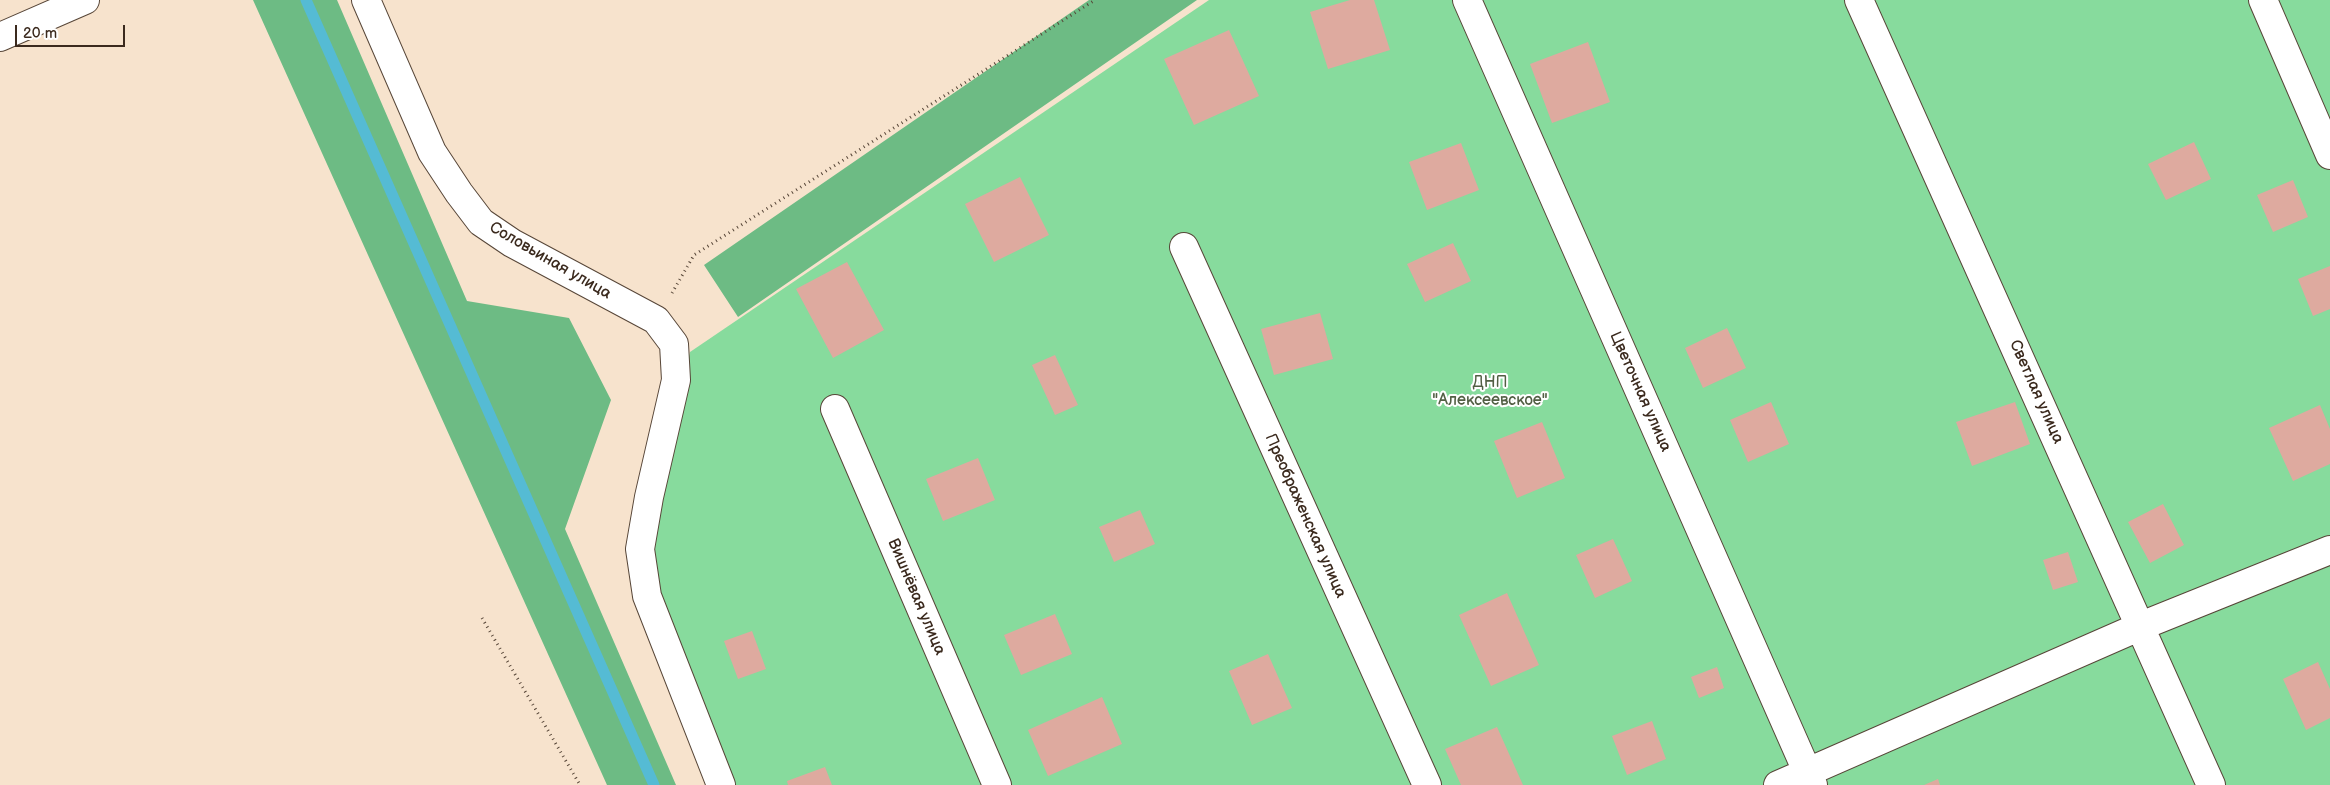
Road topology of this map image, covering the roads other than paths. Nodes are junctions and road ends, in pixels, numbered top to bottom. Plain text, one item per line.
1 (86, 0) edge
2 (366, 0) edge
3 (1467, 0) edge
4 (1859, 0) edge
5 (2263, 0) edge
6 (0, 37) edge
7 (2330, 155) edge
8 (1184, 247) dead end
9 (835, 409) dead end
10 (2330, 550) edge
11 (2141, 626) junction
12 (1810, 779) edge
13 (721, 785) edge
14 (997, 785) edge
15 (1427, 785) edge
16 (1778, 785) edge
17 (2211, 785) edge

1 - 6 street
2 - 13 street, Соловьиная улица
3 - 12 street, Цветочная улица
4 - 11 street, Светлая улица
5 - 7 street
8 - 15 street, Преображенская улица
9 - 14 street, Вишнёвая улица
10 - 11 street
11 - 12 street
11 - 17 street, Светлая улица
12 - 16 street

